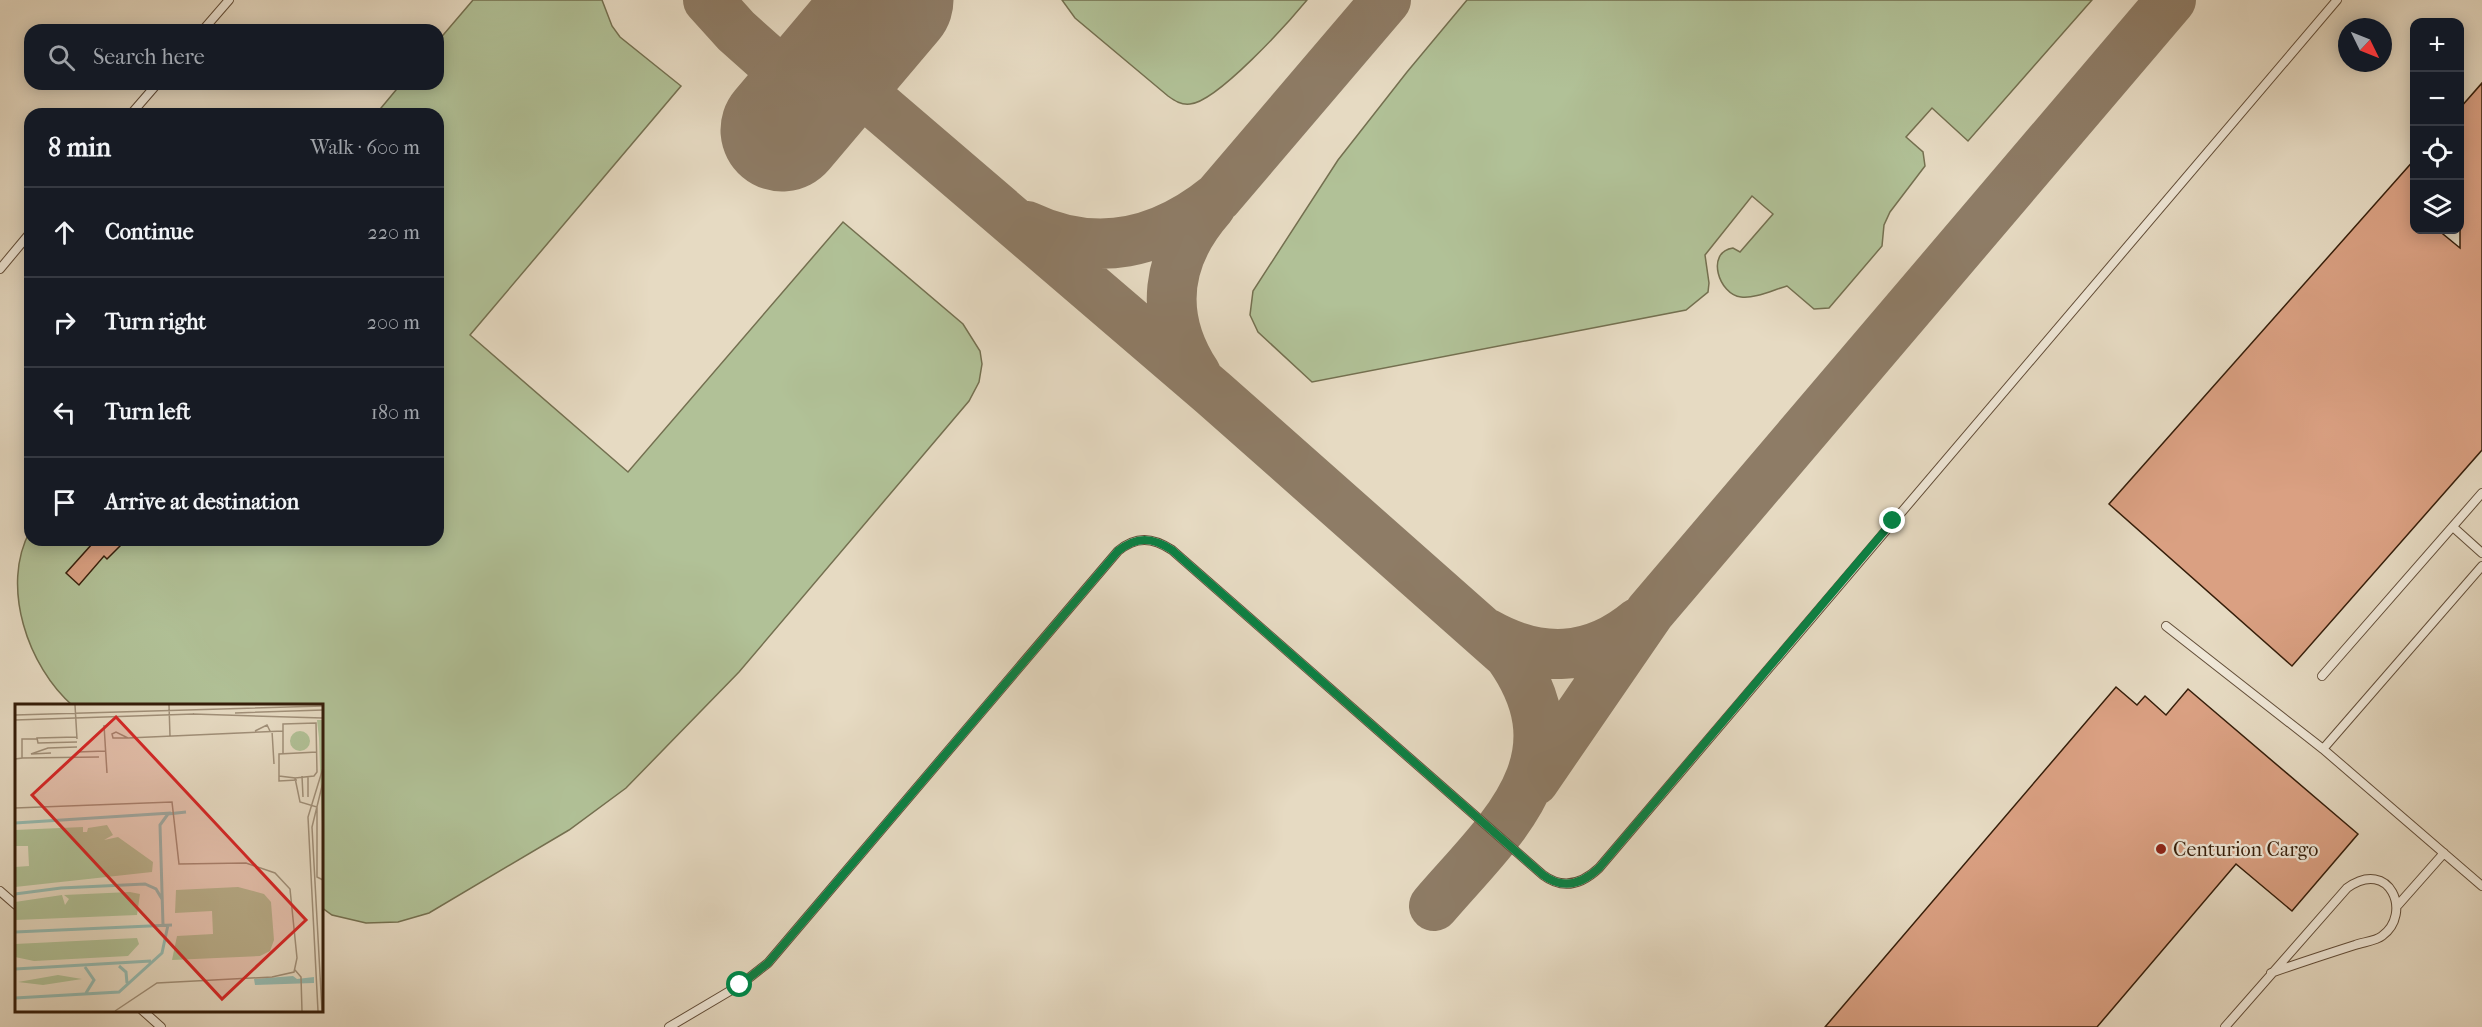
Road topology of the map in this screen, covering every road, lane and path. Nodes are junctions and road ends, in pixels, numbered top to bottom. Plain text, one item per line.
1 (229, 0) edge
2 (2337, 0) edge
3 (208, 24) edge
4 (152, 90) edge
5 (136, 108) edge
6 (24, 240) edge
7 (0, 269) edge
8 (2482, 493) edge
9 (2453, 527) junction
10 (2482, 553) edge
11 (2482, 566) edge
12 (2166, 626) dead end
13 (2322, 676) dead end
14 (2323, 749) junction
15 (2444, 853) junction
16 (2482, 885) edge
17 (0, 891) edge
18 (15, 903) edge
19 (2398, 905) junction
20 (2271, 973) junction
21 (143, 1012) edge
22 (162, 1027) edge
23 (669, 1027) edge
24 (2225, 1027) edge

1 - 3 lane
2 - 23 lane
4 - 5 lane
6 - 7 lane
8 - 9 lane
9 - 10 lane
9 - 13 lane
11 - 14 lane
12 - 14 lane
14 - 15 lane
15 - 16 lane
15 - 19 lane
17 - 18 lane
19 - 20 lane
19 - 20 lane
20 - 24 lane
21 - 22 lane

